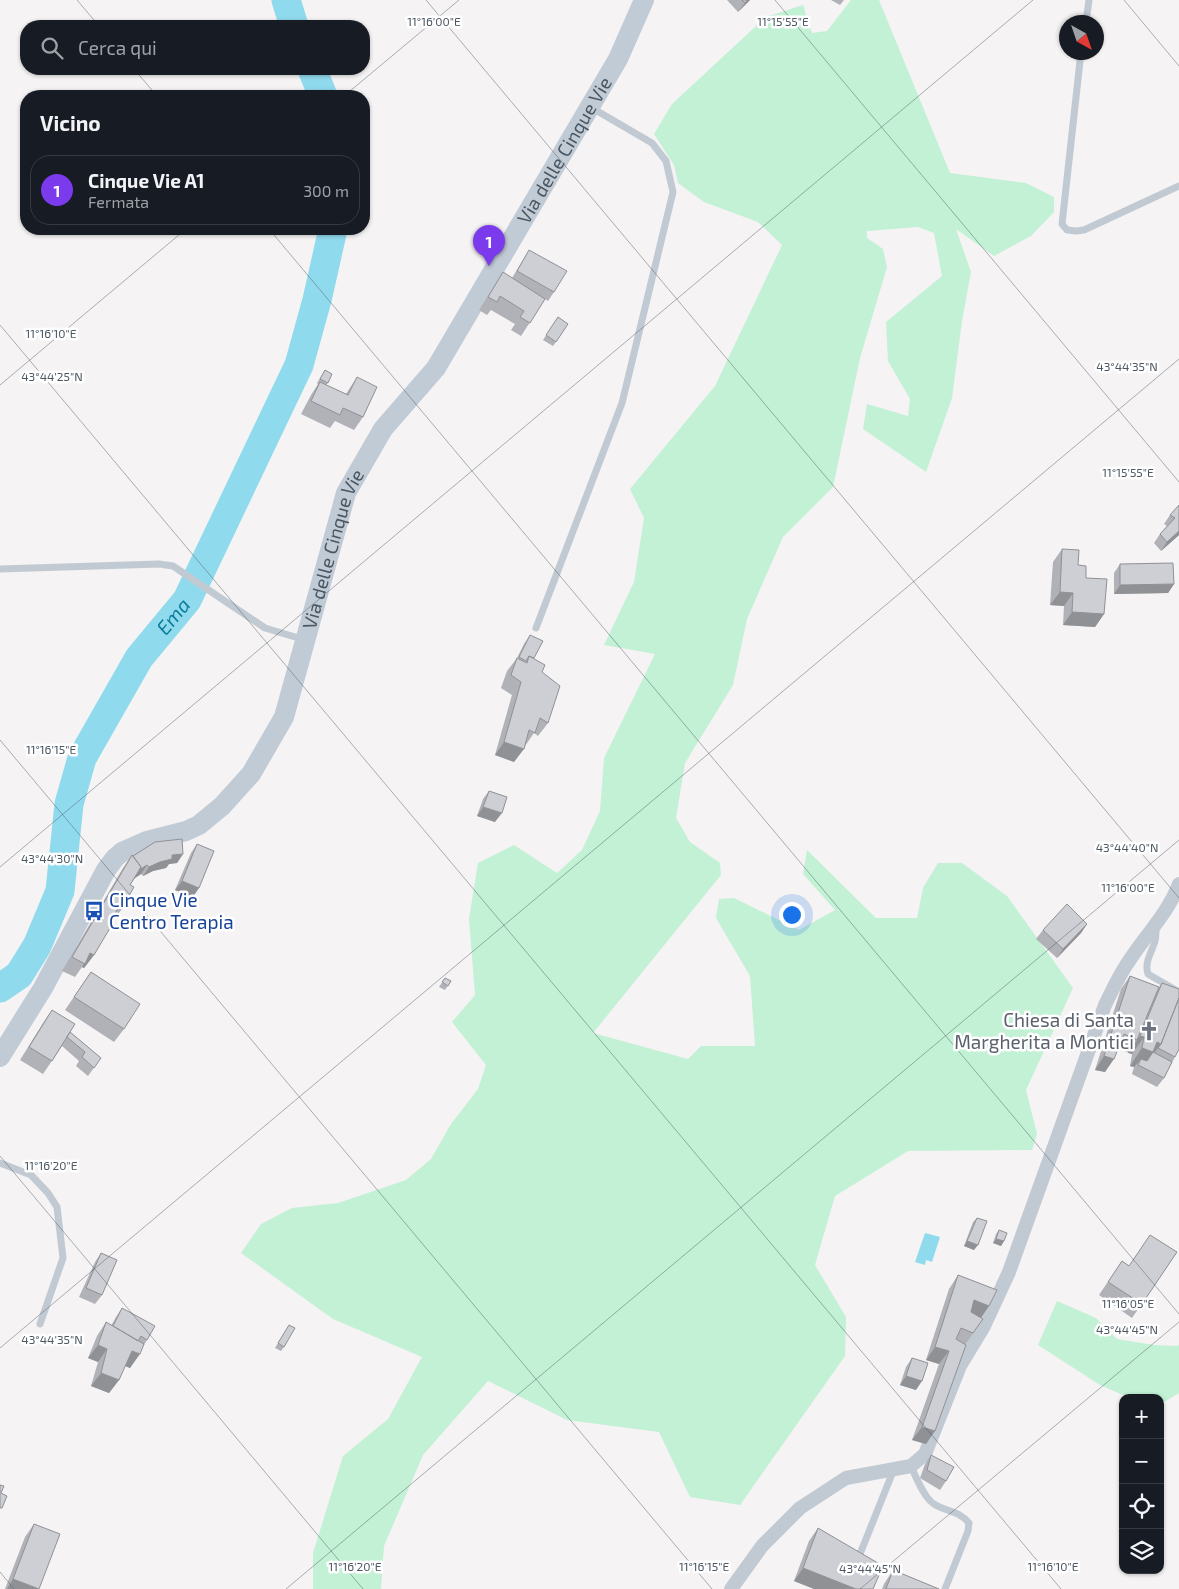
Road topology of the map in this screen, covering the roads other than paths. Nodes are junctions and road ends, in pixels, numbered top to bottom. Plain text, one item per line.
1 (644, 0) edge
2 (1089, 0) edge
3 (1087, 15) edge
4 (1080, 60) edge
5 (590, 106) junction
6 (1179, 186) edge
7 (0, 569) edge
8 (536, 628) dead end
9 (305, 640) junction
10 (1179, 884) edge
11 (1156, 922) junction
12 (1179, 992) edge
13 (0, 1057) edge
14 (0, 1163) edge
15 (40, 1324) dead end
16 (911, 1466) junction
17 (894, 1469) junction
18 (858, 1559) edge
19 (731, 1589) edge
20 (945, 1589) edge

1 - 5 street, Via delle Cinque Vie
2 - 3 lane
4 - 6 lane
5 - 8 lane
5 - 9 street, Via delle Cinque Vie
7 - 9 lane
9 - 13 street, Via delle Cinque Vie
10 - 11 street
11 - 12 lane
11 - 16 street
14 - 15 lane
16 - 17 street
16 - 20 lane
17 - 18 lane
17 - 19 street

